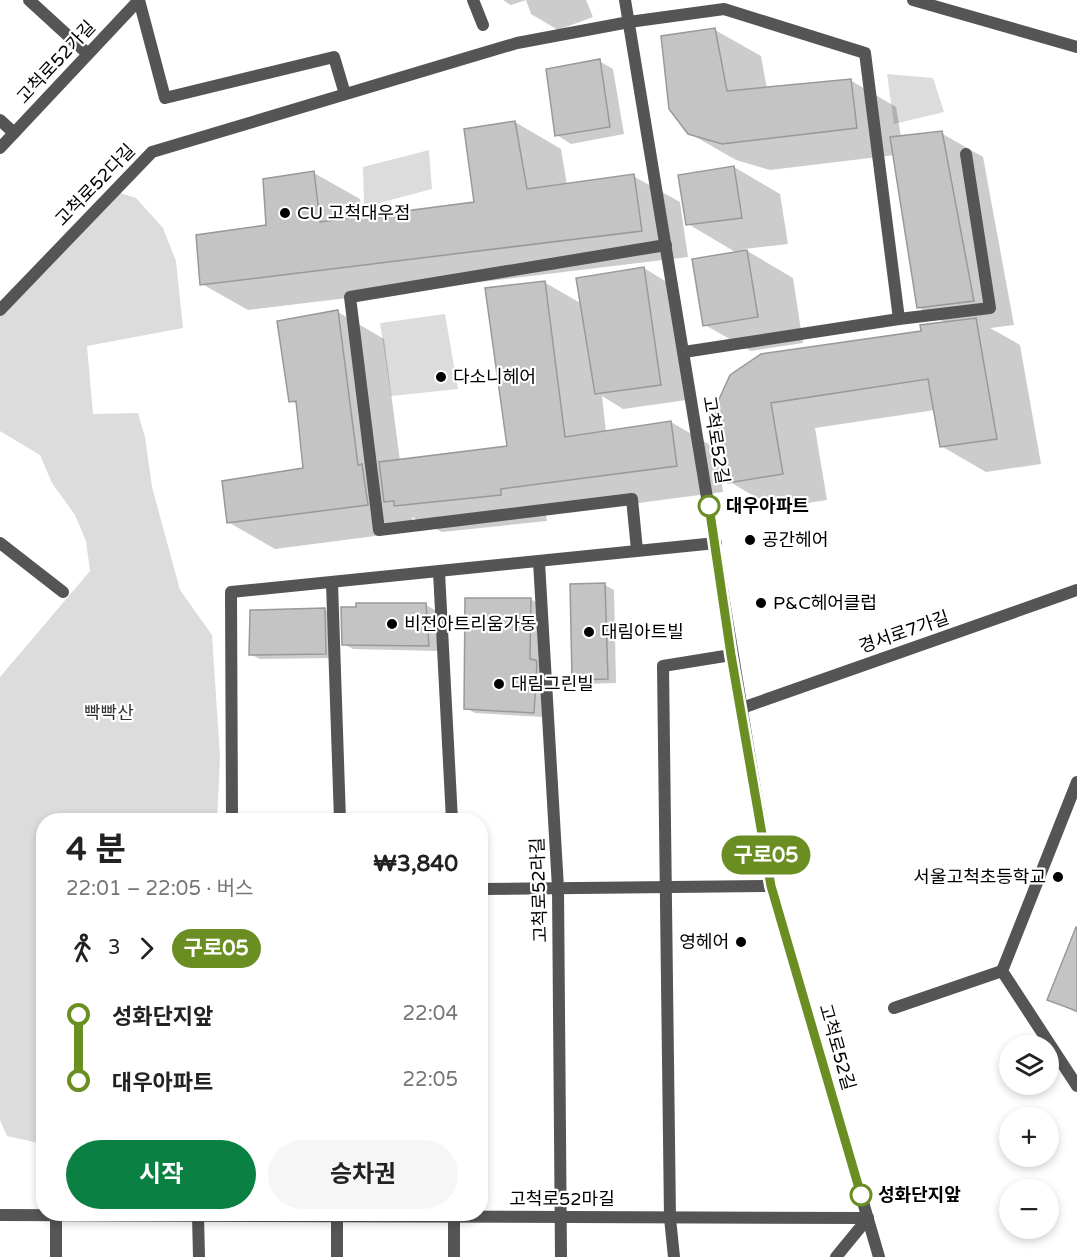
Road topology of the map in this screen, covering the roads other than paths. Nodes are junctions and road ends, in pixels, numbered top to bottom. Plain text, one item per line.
1 (29, 0) edge
2 (139, 0) edge
3 (473, 0) edge
4 (625, 0) edge
5 (913, 0) edge
6 (628, 22) junction
7 (483, 25) dead end
8 (1077, 47) edge
9 (88, 54) junction
10 (345, 94) junction
11 (0, 120) edge
12 (14, 133) junction
13 (0, 148) edge
14 (966, 154) dead end
15 (666, 245) junction
16 (0, 310) edge
17 (899, 319) junction
18 (684, 352) junction
19 (0, 543) edge
20 (716, 543) junction
21 (637, 550) junction
22 (539, 562) junction
23 (439, 572) junction
24 (332, 583) junction
25 (1077, 590) edge
26 (63, 592) dead end
27 (731, 655) junction
28 (742, 708) junction
29 (1077, 782) edge
30 (232, 813) edge
31 (340, 813) edge
32 (452, 813) edge
33 (771, 886) junction
34 (667, 887) junction
35 (558, 888) junction
36 (488, 889) edge
37 (1002, 971) junction
38 (894, 1008) dead end
39 (1077, 1086) edge
40 (0, 1215) edge
41 (36, 1215) edge
42 (488, 1216) edge
43 (561, 1217) junction
44 (670, 1218) junction
45 (868, 1218) junction
46 (56, 1221) edge
47 (198, 1221) edge
48 (337, 1221) edge
49 (454, 1221) edge
50 (56, 1257) edge
51 (199, 1257) edge
52 (337, 1257) edge
53 (454, 1257) edge
54 (561, 1257) edge
55 (674, 1257) edge
56 (836, 1257) edge
57 (879, 1257) edge

1 - 9 street
2 - 9 street, 고척로52가길
2 - 10 street
3 - 7 street
4 - 6 street, 고척로52길
5 - 8 street
6 - 10 street, 고척로52다길
6 - 15 street, 고척로52길
6 - 17 street, 고척로52다길
9 - 12 street, 고척로52가길
10 - 16 street, 고척로52다길
11 - 12 street
12 - 13 street, 고척로52가길
14 - 17 street
15 - 18 street, 고척로52길
15 - 21 street
17 - 18 street
18 - 20 street, 고척로52길
19 - 26 street
20 - 21 street
20 - 27 street, 고척로52길
21 - 22 street
22 - 23 street
22 - 35 street, 고척로52라길
23 - 24 street
23 - 32 street
24 - 30 street
24 - 31 street
25 - 28 street, 경서로7가길
27 - 28 street, 고척로52길
27 - 34 street
28 - 33 street, 고척로52길
29 - 37 street
33 - 34 street
33 - 45 street, 고척로52길
34 - 35 street
34 - 44 street
35 - 36 street
35 - 43 street, 고척로52라길
37 - 38 street
37 - 39 street
40 - 41 street, 고척로52마길
42 - 43 street, 고척로52마길
43 - 44 street, 고척로52마길
43 - 54 street, 고척로52라길
44 - 45 street, 고척로52마길
44 - 55 street
45 - 56 street
45 - 57 street, 고척로52길
46 - 50 street
47 - 51 street
48 - 52 street
49 - 53 street

